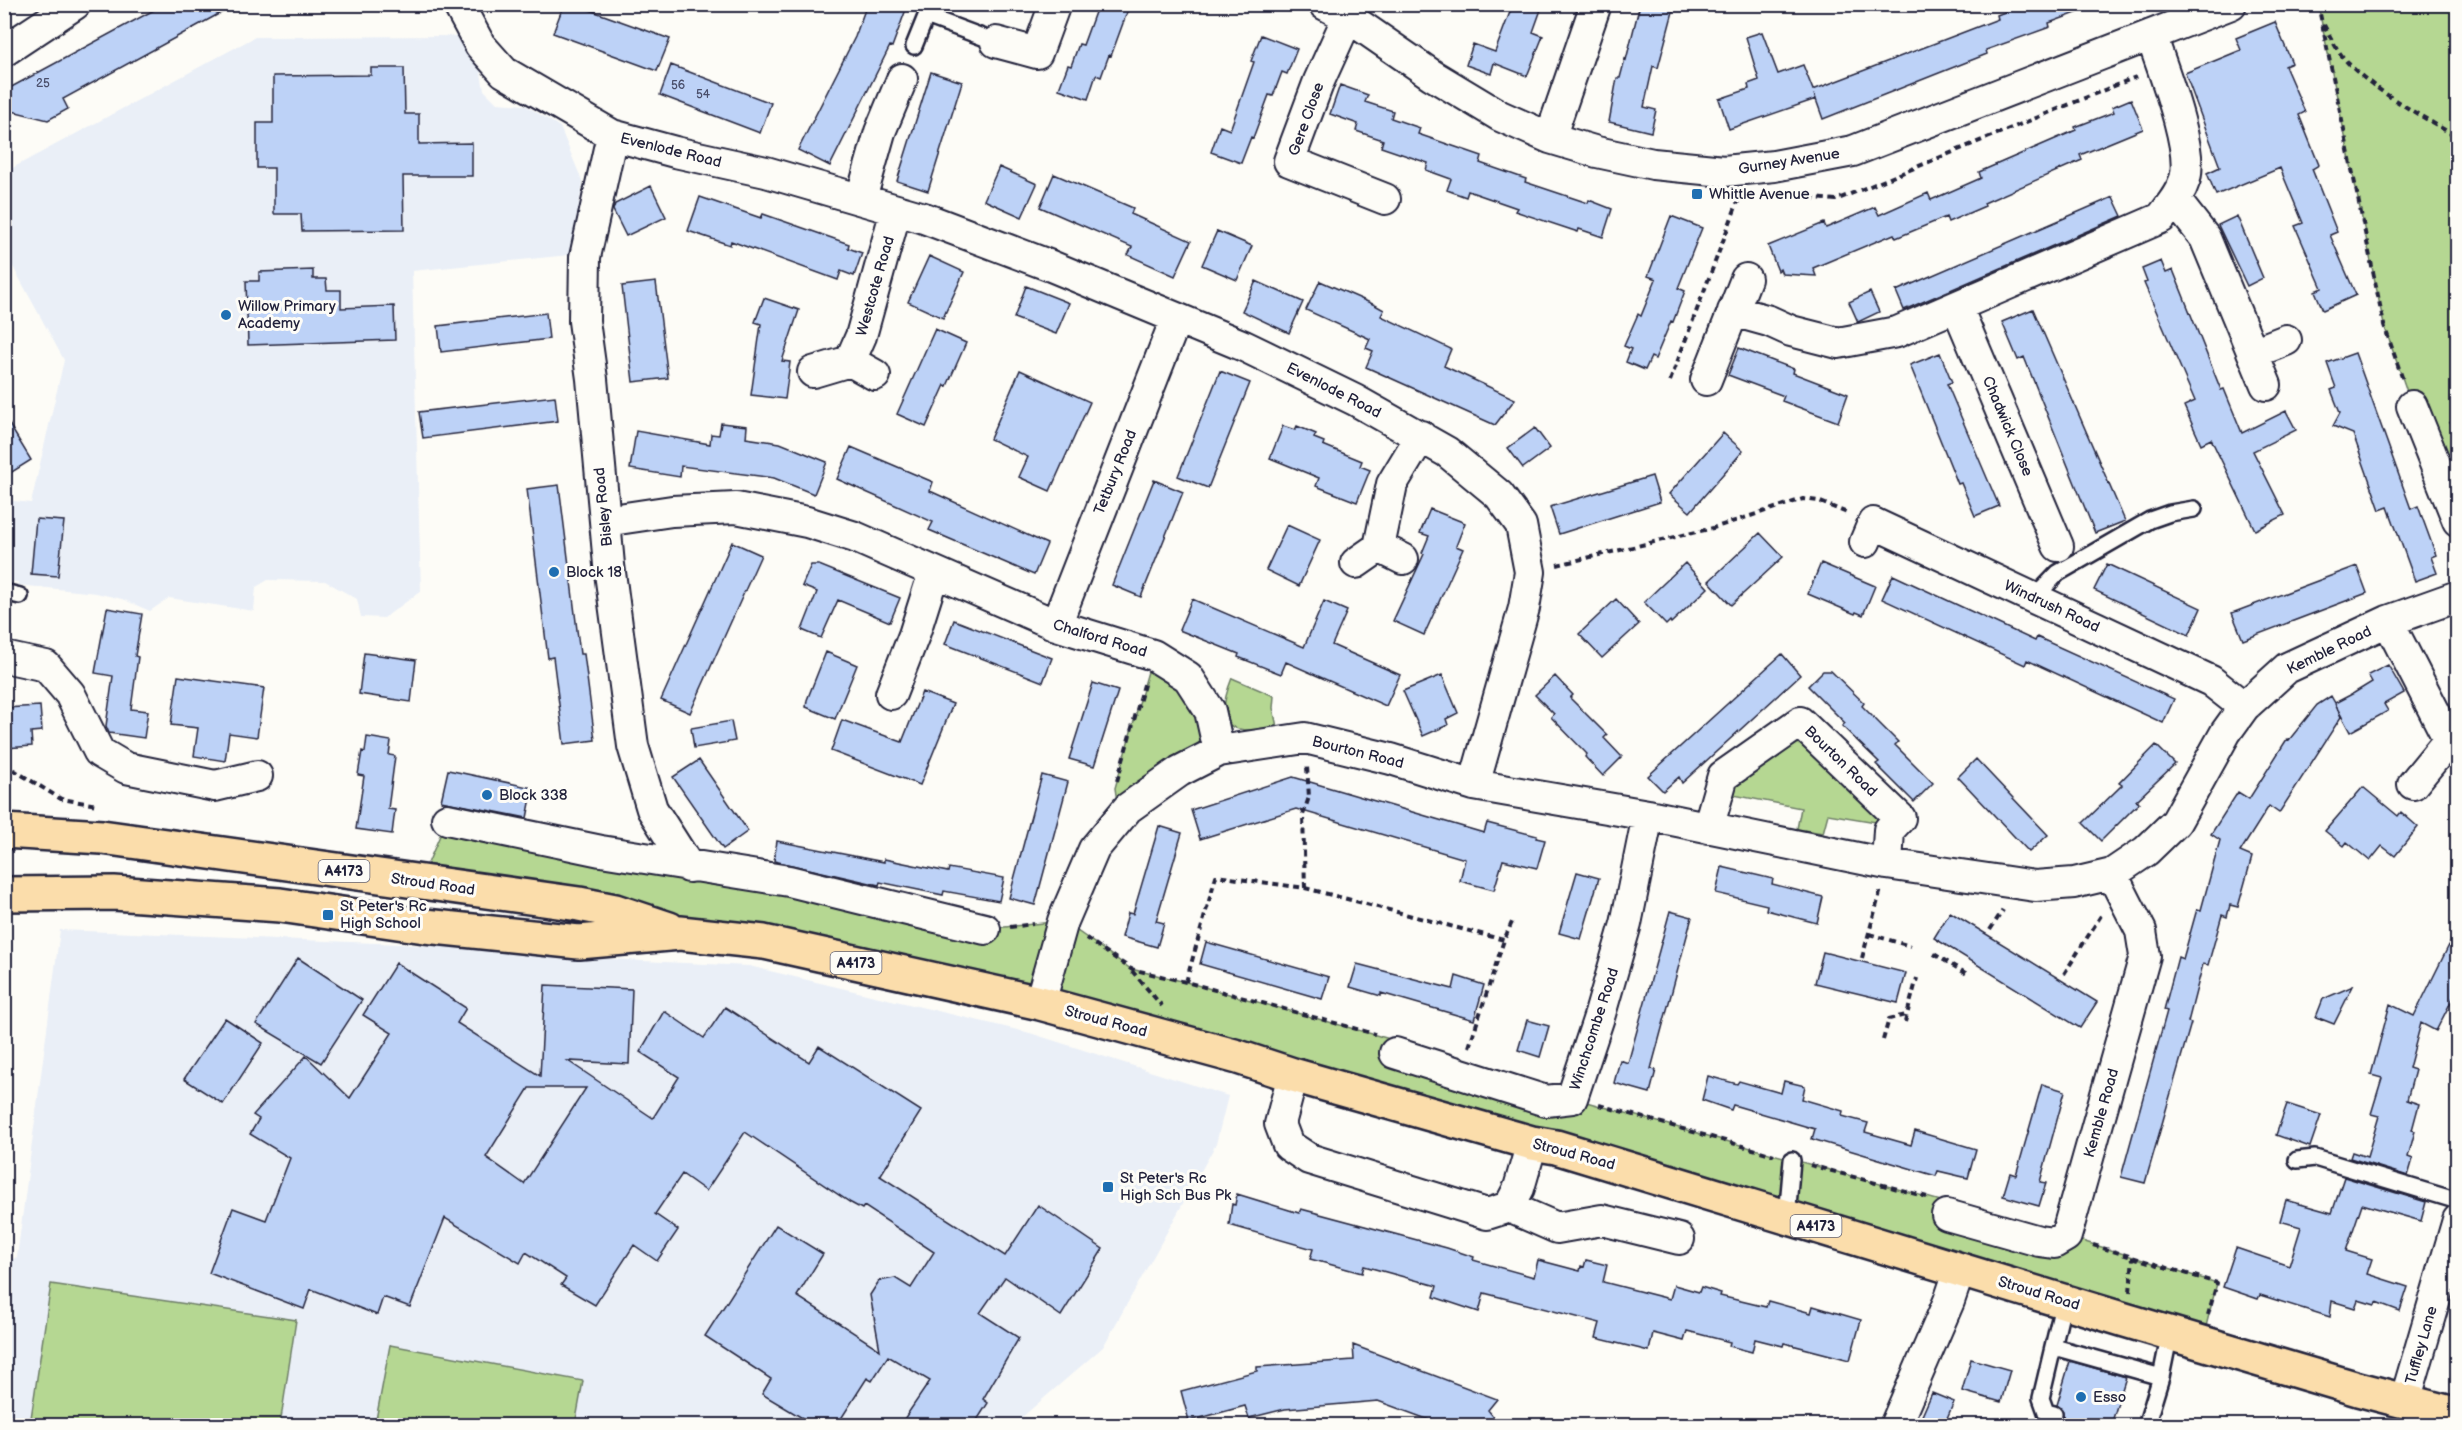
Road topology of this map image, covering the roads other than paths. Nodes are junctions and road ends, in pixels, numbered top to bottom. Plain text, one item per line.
1 (75, 4) edge
2 (458, 4) edge
3 (1054, 4) edge
4 (1596, 4) edge
5 (2231, 4) edge
6 (929, 10) edge
7 (1336, 11) edge
8 (2151, 35) junction
9 (996, 42) joint
10 (914, 46) dead end
11 (4, 51) edge
12 (904, 86) dead end
13 (612, 135) junction
14 (1550, 138) junction
15 (1385, 199) dead end
16 (2176, 201) junction
17 (876, 204) junction
18 (1746, 279) dead end
19 (1957, 307) junction
20 (1733, 311) junction
21 (1176, 319) junction
22 (2286, 340) dead end
23 (2253, 353) junction
24 (850, 361) junction
25 (813, 372) dead end
26 (875, 375) dead end
27 (1706, 380) dead end
28 (2266, 385) dead end
29 (2412, 406) road end
30 (1420, 436) junction
31 (2194, 509) dead end
32 (605, 521) junction
33 (2457, 521) edge
34 (1869, 532) road end
35 (2058, 546) dead end
36 (1379, 556) dead end
37 (933, 572) junction
38 (4, 592) edge
39 (20, 596) dead end
40 (2457, 596) edge
41 (2035, 597) junction
42 (2388, 621) junction
43 (1056, 625) junction
44 (4, 657) edge
45 (891, 694) dead end
46 (2244, 708) junction
47 (2453, 742) edge
48 (1219, 751) junction
49 (257, 776) dead end
50 (2413, 784) dead end
51 (1474, 785) junction
52 (1648, 815) junction
53 (447, 819) dead end
54 (1708, 828) junction
55 (4, 831) edge
56 (1887, 864) junction
57 (689, 867) junction
58 (2116, 880) junction
59 (2035, 886) joint
60 (4, 894) edge
61 (985, 929) road end
62 (680, 933) junction
63 (1040, 1004) junction
64 (1391, 1045) road end
65 (1293, 1075) junction
66 (1532, 1143) junction
67 (1792, 1160) road end
68 (2298, 1160) dead end
69 (2457, 1201) edge
70 (1509, 1207) junction
71 (1938, 1207) road end
72 (1787, 1217) junction
73 (2457, 1220) edge
74 (1679, 1239) dead end
75 (1960, 1269) junction
76 (2064, 1300) junction
77 (2170, 1333) junction
78 (2054, 1347) junction
79 (2161, 1377) junction
80 (2404, 1401) junction
81 (2054, 1414) dead end
82 (2457, 1415) edge
83 (1895, 1425) edge
84 (2146, 1425) edge

1 - 11 street
2 - 13 street, Evenlode Road
3 - 9 street
4 - 14 street
5 - 8 street, Gurney Avenue
6 - 9 lane
6 - 10 lane
7 - 14 street, Gurney Avenue
7 - 15 street, Gere Close
8 - 14 street, Gurney Avenue
8 - 16 street
12 - 17 street
13 - 17 street, Evenlode Road
13 - 32 street, Bisley Road
16 - 19 street
16 - 23 street
17 - 21 street, Evenlode Road
17 - 24 street, Westcote Road
18 - 20 street
19 - 20 street
19 - 35 street, Chadwick Close
20 - 27 street
21 - 30 street, Evenlode Road
21 - 43 street, Tetbury Road
22 - 23 street
23 - 28 street
24 - 25 street
24 - 26 street
29 - 33 street
30 - 36 street
30 - 51 street, Evenlode Road
31 - 41 lane
32 - 37 street, Chalford Road
32 - 57 street, Bisley Road
34 - 41 street, Windrush Road
37 - 43 street, Chalford Road
37 - 45 street
38 - 39 lane
40 - 42 street, Kemble Road
41 - 46 street, Windrush Road
42 - 46 street, Kemble Road
42 - 47 street
43 - 48 street, Chalford Road
44 - 49 street
46 - 58 street, Kemble Road
47 - 50 street
48 - 51 street, Bourton Road
48 - 63 street, Bourton Road
51 - 52 street, Bourton Road
52 - 54 street, Bourton Road
52 - 64 street, Winchcombe Road
53 - 57 street
54 - 56 street, Bourton Road
54 - 56 street, Bourton Road
55 - 62 main road, Stroud Road / A4173
56 - 59 street, Bourton Road
57 - 61 street
58 - 59 street, Kemble Road
58 - 71 street, Kemble Road
60 - 62 main road, Stroud Road / A4173
62 - 63 main road, Stroud Road / A4173
63 - 65 main road, Stroud Road / A4173
65 - 66 main road, Stroud Road / A4173
65 - 70 street
66 - 70 street
66 - 72 main road, Stroud Road / A4173
67 - 72 lane
68 - 69 lane
70 - 74 street
72 - 75 main road, Stroud Road / A4173
73 - 80 street, Tuffley Lane
75 - 76 main road, Stroud Road / A4173
75 - 83 street
76 - 77 main road, Stroud Road / A4173
76 - 78 lane
77 - 79 lane
77 - 80 main road, Stroud Road / A4173
78 - 79 lane
78 - 81 lane
79 - 84 lane
80 - 82 main road, Stroud Road / A4173

